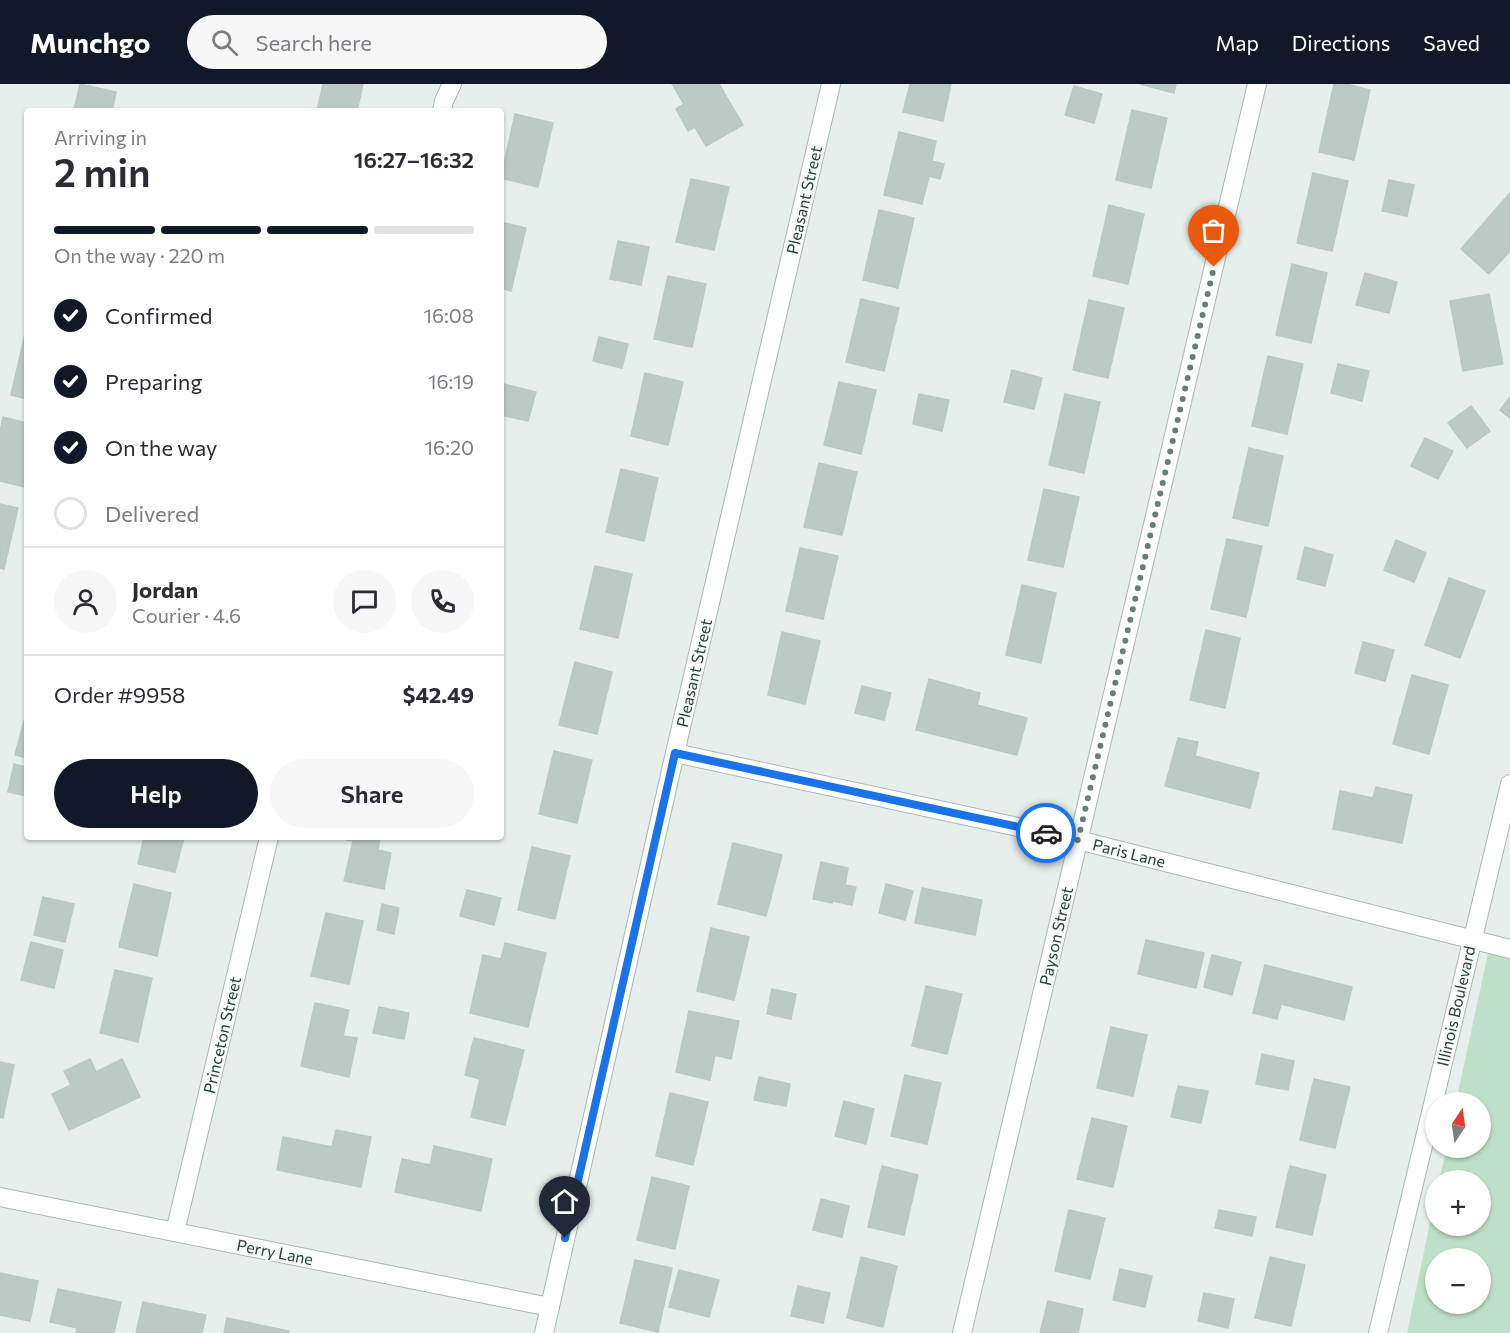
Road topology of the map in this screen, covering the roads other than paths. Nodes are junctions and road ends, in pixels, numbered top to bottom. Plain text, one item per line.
1 (452, 84) edge
2 (831, 84) edge
3 (1257, 84) edge
4 (443, 108) edge
5 (675, 753) junction
6 (1510, 784) edge
7 (268, 840) edge
8 (1078, 840) junction
9 (1472, 939) junction
10 (1510, 949) edge
11 (0, 1197) edge
12 (175, 1232) junction
13 (550, 1307) junction
14 (544, 1333) edge
15 (962, 1333) edge
16 (1378, 1333) edge

1 - 4 street
2 - 5 street, Pleasant Street
3 - 8 street, Payson Street
5 - 8 street, Paris Lane
5 - 13 street, Pleasant Street
6 - 9 street, Illinois Boulevard
7 - 12 street, Princeton Street
8 - 9 street, Paris Lane
8 - 15 street, Payson Street
9 - 10 street, Paris Lane
9 - 16 street, Illinois Boulevard
11 - 12 street, Perry Lane
12 - 13 street, Perry Lane
13 - 14 street, Pleasant Street

